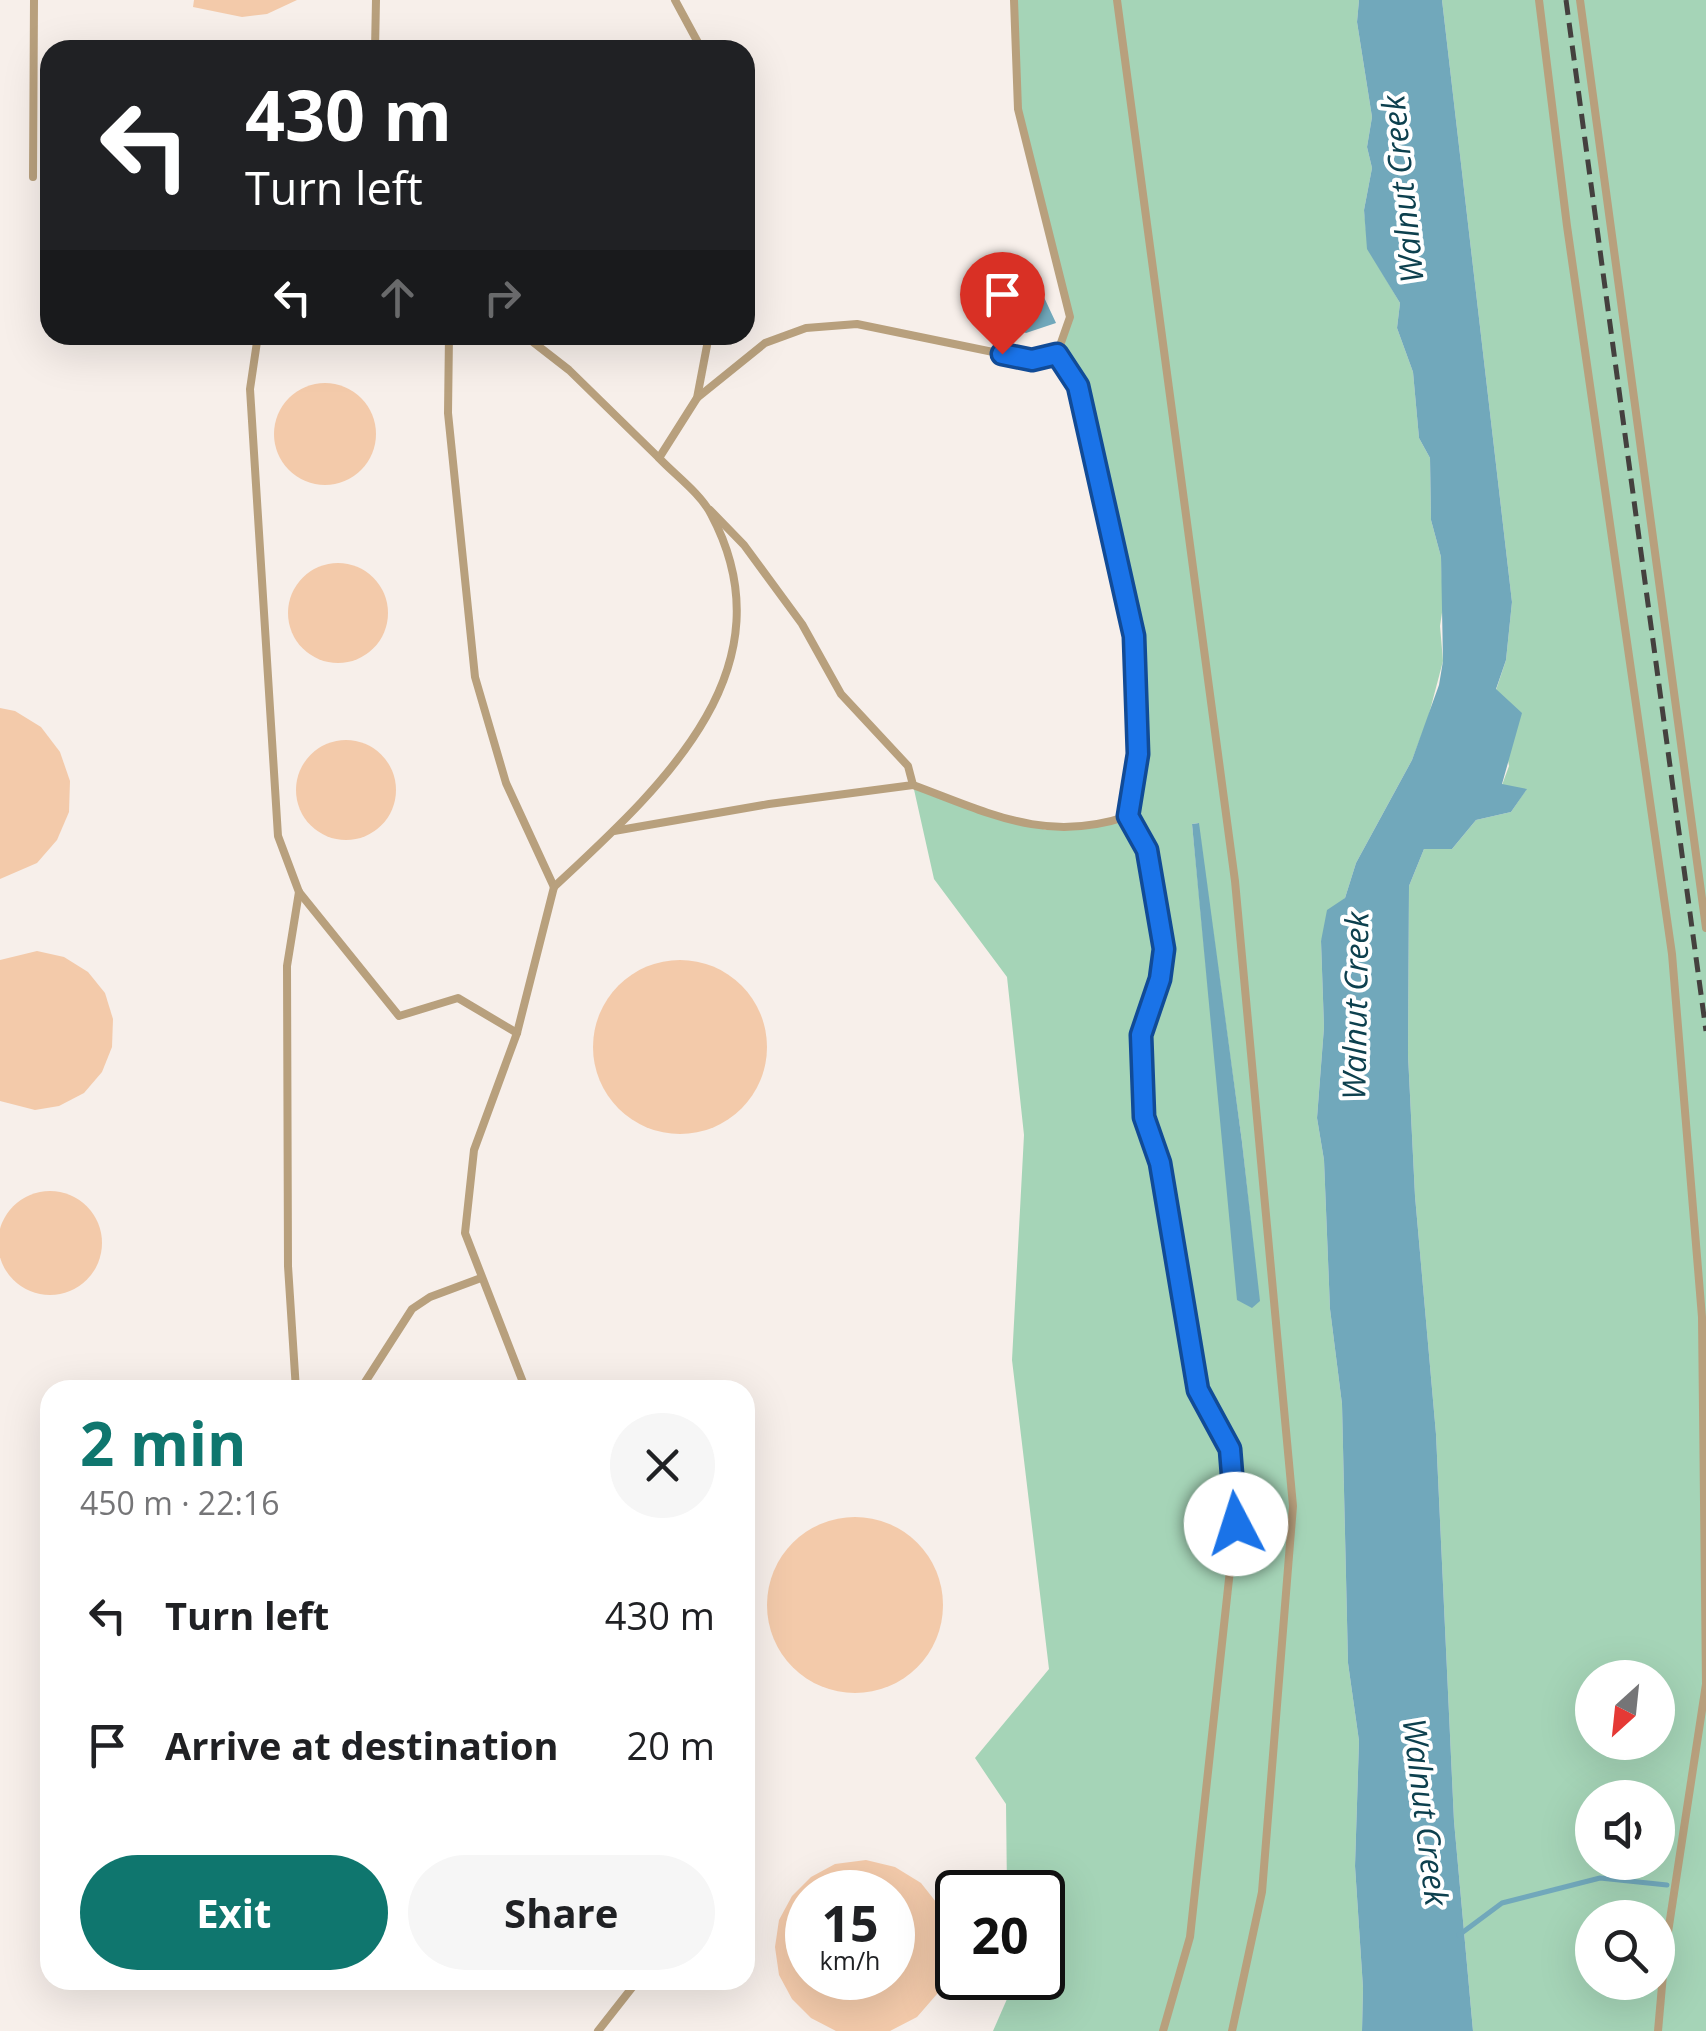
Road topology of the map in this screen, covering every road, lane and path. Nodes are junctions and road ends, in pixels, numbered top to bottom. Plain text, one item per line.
1 (34, 0) edge
2 (376, 0) edge
3 (675, 0) edge
4 (1014, 0) edge
5 (1116, 0) edge
6 (1539, 0) edge
7 (1580, 0) edge
8 (375, 40) edge
9 (697, 40) edge
10 (33, 177) dead end
11 (257, 345) edge
12 (449, 345) edge
13 (537, 345) edge
14 (706, 345) edge
15 (1057, 354) junction
16 (696, 398) junction
17 (659, 458) junction
18 (710, 510) junction
19 (912, 784) junction
20 (1128, 816) junction
21 (614, 831) junction
22 (554, 887) junction
23 (298, 892) junction
24 (1706, 928) edge
25 (517, 1033) junction
26 (481, 1278) junction
27 (295, 1380) edge
28 (366, 1380) edge
29 (522, 1380) edge
30 (630, 1990) edge
31 (598, 2031) edge
32 (1163, 2031) edge
33 (1232, 2031) edge
34 (1658, 2031) edge

1 - 10 lane
2 - 8 lane
3 - 9 lane
4 - 15 lane
5 - 33 lane
6 - 34 lane
7 - 24 lane
11 - 23 lane
12 - 22 lane
13 - 17 lane
14 - 16 lane
15 - 16 lane
15 - 20 lane
16 - 17 lane
17 - 18 lane
18 - 19 lane
18 - 21 lane
19 - 20 lane
19 - 21 lane
20 - 32 lane
21 - 22 lane
22 - 25 lane
23 - 25 lane
23 - 27 lane
25 - 26 lane
26 - 28 lane
26 - 29 lane
30 - 31 lane

